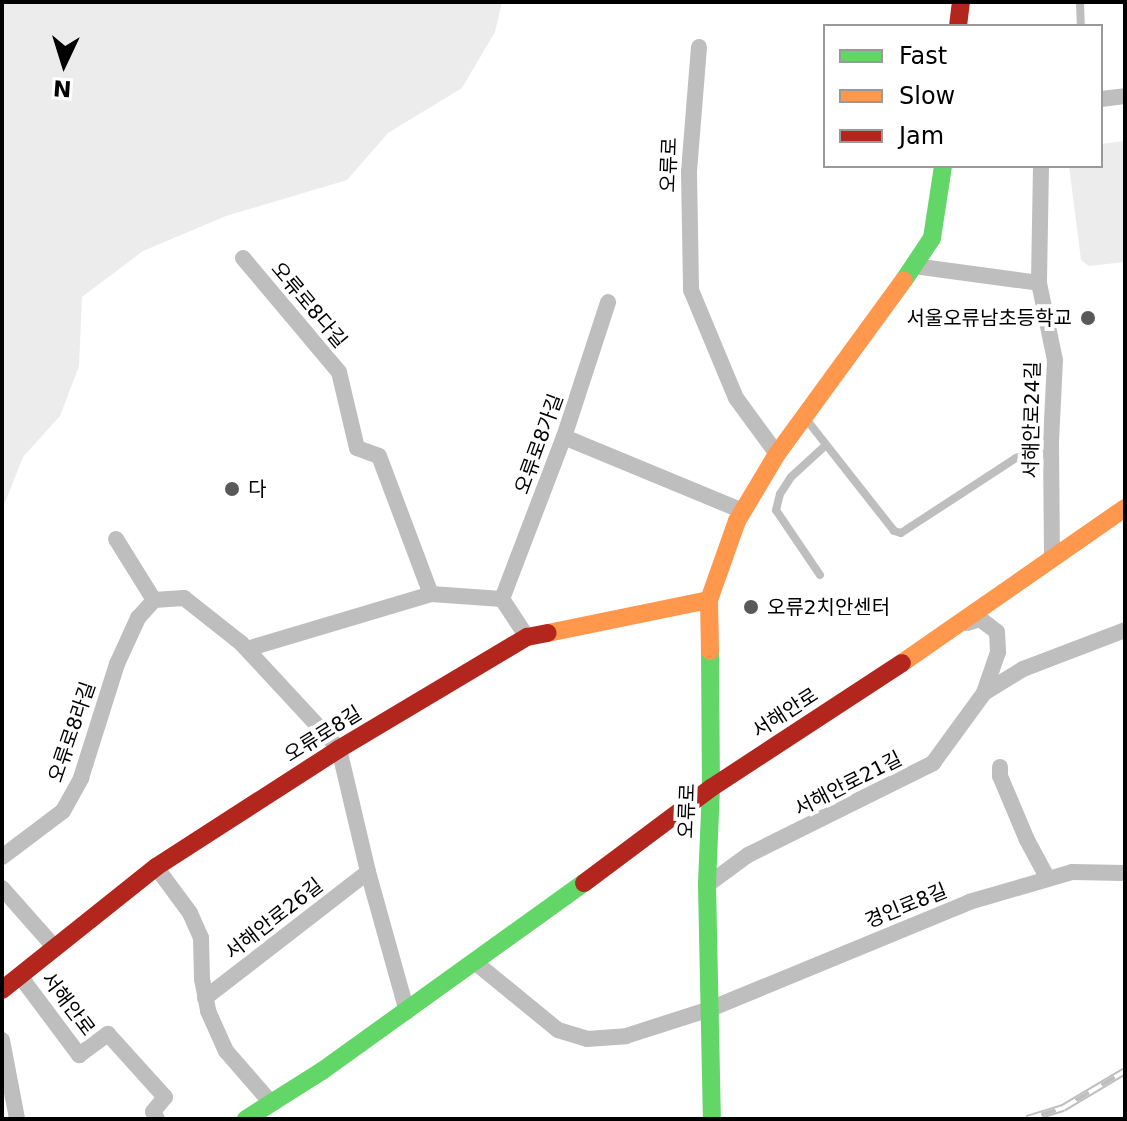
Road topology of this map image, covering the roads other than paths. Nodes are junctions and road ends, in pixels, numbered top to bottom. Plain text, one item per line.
1 (961, 2) edge
2 (1080, 2) edge
3 (958, 24) edge
4 (1081, 24) edge
5 (699, 47) dead end
6 (1125, 96) edge
7 (1103, 99) edge
8 (943, 168) edge
9 (1041, 168) edge
10 (243, 258) dead end
11 (914, 266) junction
12 (1039, 283) junction
13 (608, 302) dead end
14 (805, 419) junction
15 (564, 437) junction
16 (1051, 443) junction
17 (826, 445) junction
18 (777, 454) junction
19 (1125, 508) edge
20 (743, 511) junction
21 (116, 539) dead end
22 (1052, 559) junction
23 (820, 575) dead end
24 (431, 594) junction
25 (502, 599) junction
26 (154, 600) junction
27 (709, 600) junction
28 (953, 629) junction
29 (1125, 630) edge
30 (527, 637) junction
31 (247, 649) junction
32 (984, 693) junction
33 (339, 749) junction
34 (1000, 767) dead end
35 (711, 788) junction
36 (2, 857) edge
37 (156, 867) junction
38 (368, 872) junction
39 (1125, 873) edge
40 (1048, 879) junction
41 (707, 885) junction
42 (2, 888) edge
43 (55, 948) junction
44 (476, 963) junction
45 (20, 976) junction
46 (2, 990) edge
47 (205, 998) junction
48 (710, 1009) junction
49 (407, 1012) junction
50 (2, 1040) edge
51 (5, 1071) edge
52 (272, 1104) junction
53 (17, 1119) edge
54 (157, 1119) edge
55 (246, 1119) edge
56 (712, 1119) edge

1 - 3 main road
2 - 4 lane
5 - 18 street, 오류로
6 - 7 street
8 - 11 main road, 오류로
9 - 12 street, 서해안로24길
10 - 24 street, 오류로8다길
11 - 12 street
11 - 14 main road, 오류로
12 - 16 street, 서해안로24길
13 - 15 street, 오류로8가길
14 - 17 lane
14 - 18 main road, 오류로
15 - 20 street
15 - 25 street, 오류로8가길
16 - 17 lane
16 - 22 street, 서해안로24길
17 - 23 lane
18 - 20 main road, 오류로
19 - 22 main road, 서해안로
20 - 27 main road, 오류로
21 - 26 street
22 - 28 main road, 서해안로
24 - 25 street
24 - 31 street
25 - 30 street
26 - 31 street
26 - 36 street, 오류로8라길
27 - 30 main road, 오류로8길
27 - 35 main road, 오류로
28 - 32 street, 서해안로21길
28 - 35 main road, 서해안로
29 - 32 street, 서해안로21길
30 - 33 main road, 오류로8길
31 - 33 street
32 - 41 street, 서해안로21길
33 - 37 main road, 오류로8길
33 - 38 street
34 - 40 street
35 - 41 main road, 오류로
35 - 44 main road, 서해안로
37 - 43 main road, 오류로8길
37 - 47 street
38 - 47 street, 서해안로26길
38 - 49 street
39 - 40 street, 경인로8길
40 - 48 street, 경인로8길
41 - 48 main road, 오류로
42 - 43 street
43 - 45 main road, 오류로8길
44 - 48 street
44 - 49 main road, 서해안로
45 - 46 main road, 오류로8길
45 - 54 street, 서해안로
47 - 52 street
48 - 56 main road, 오류로
49 - 52 main road, 서해안로
50 - 51 street
51 - 53 street
52 - 55 main road, 서해안로

